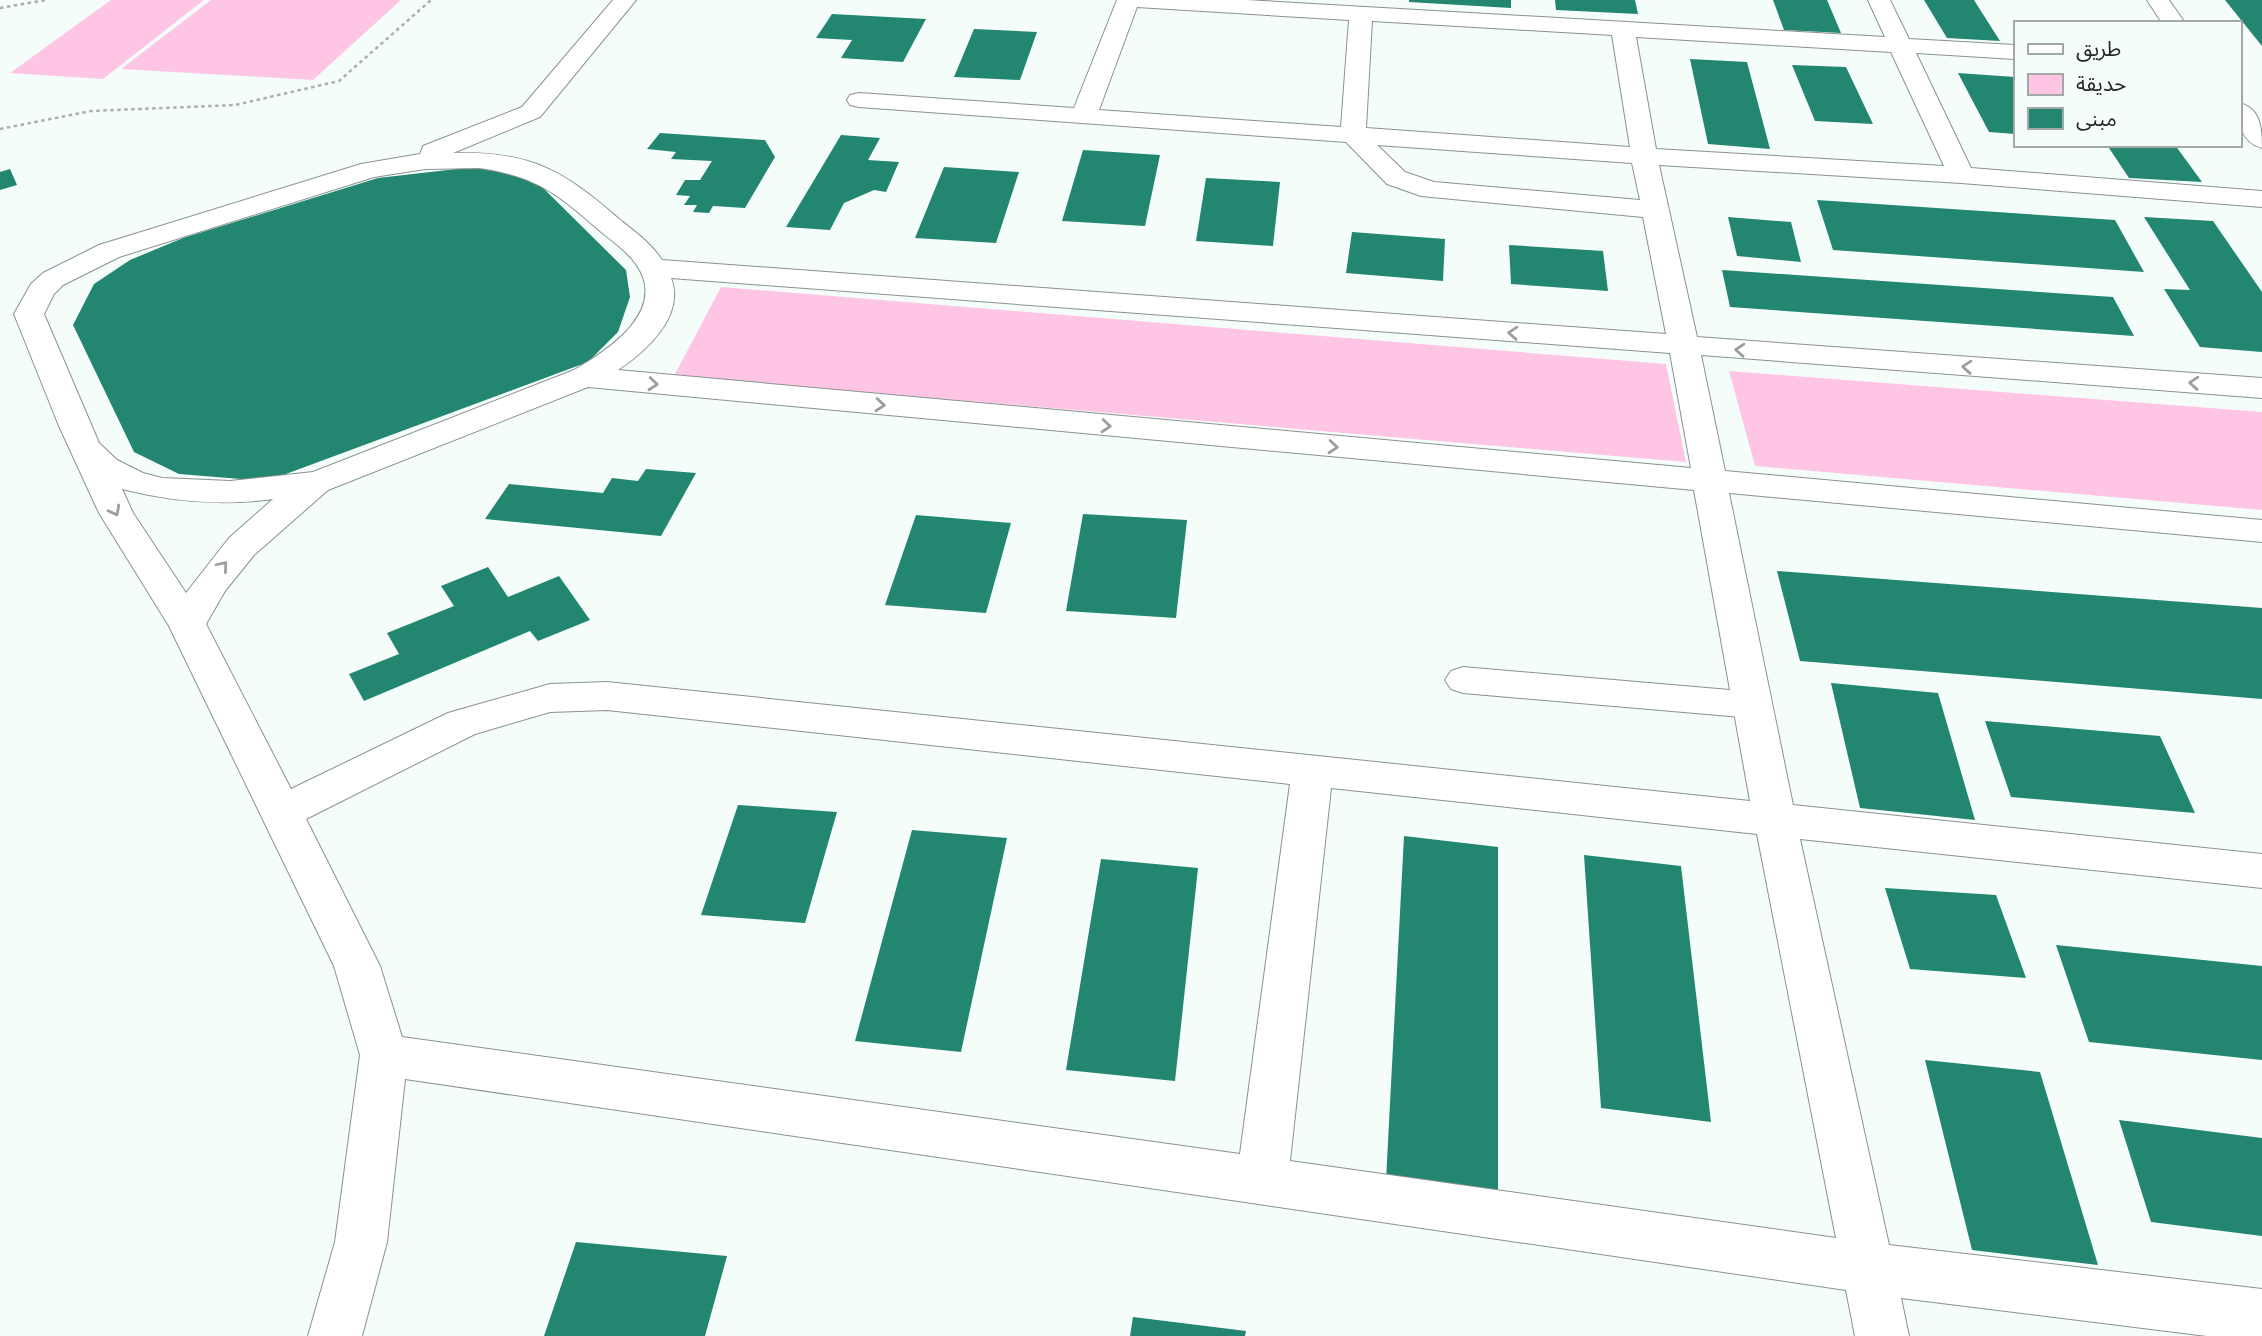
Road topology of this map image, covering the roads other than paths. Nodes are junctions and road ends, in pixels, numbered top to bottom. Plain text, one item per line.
1 (625, 0) edge
2 (1129, 0) edge
3 (1879, 0) edge
4 (2158, 0) edge
5 (1361, 14) junction
6 (2173, 21) edge
7 (1623, 30) junction
8 (1898, 45) junction
9 (2014, 52) edge
10 (859, 100) dead end
11 (531, 112) junction
12 (2241, 113) edge
13 (1084, 115) junction
14 (1353, 135) junction
15 (2262, 140) edge
16 (1644, 156) junction
17 (398, 164) junction
18 (545, 174) junction
19 (1961, 175) junction
20 (2262, 199) edge
21 (1656, 210) junction
22 (653, 268) junction
23 (1684, 346) junction
24 (585, 377) junction
25 (2262, 388) edge
26 (86, 449) junction
27 (320, 481) junction
28 (1709, 482) junction
29 (2262, 531) edge
30 (187, 624) junction
31 (1464, 680) dead end
32 (1753, 705) junction
33 (1312, 771) junction
34 (282, 812) junction
35 (1775, 820) junction
36 (2262, 871) edge
37 (384, 1055) junction
38 (1262, 1181) junction
39 (1868, 1268) junction
40 (2262, 1316) edge
41 (335, 1336) edge
42 (1882, 1336) edge

1 - 11 street
2 - 5 street
2 - 13 street
3 - 8 street
4 - 6 street
5 - 7 street
5 - 14 street
7 - 8 street
7 - 16 street
8 - 9 street
8 - 19 street
10 - 13 street
11 - 17 street
11 - 18 street
12 - 15 street
13 - 14 street
14 - 16 street
14 - 21 street
16 - 19 street
16 - 21 street
17 - 18 street
17 - 26 street
18 - 22 street
19 - 20 street
21 - 23 street
23 -> 22 street
22 - 24 street
25 -> 23 street
23 - 28 street
24 - 27 street
24 -> 28 street
26 - 27 street
26 -> 30 street
30 -> 27 street
28 - 29 street
28 - 32 street
30 - 34 street
31 - 32 lane
32 - 35 street
33 - 34 street
33 - 35 street
33 - 38 street
34 - 37 street
35 - 36 street
35 - 39 street
37 - 38 street
37 - 41 street
38 - 39 street
39 - 40 street
39 - 42 street

